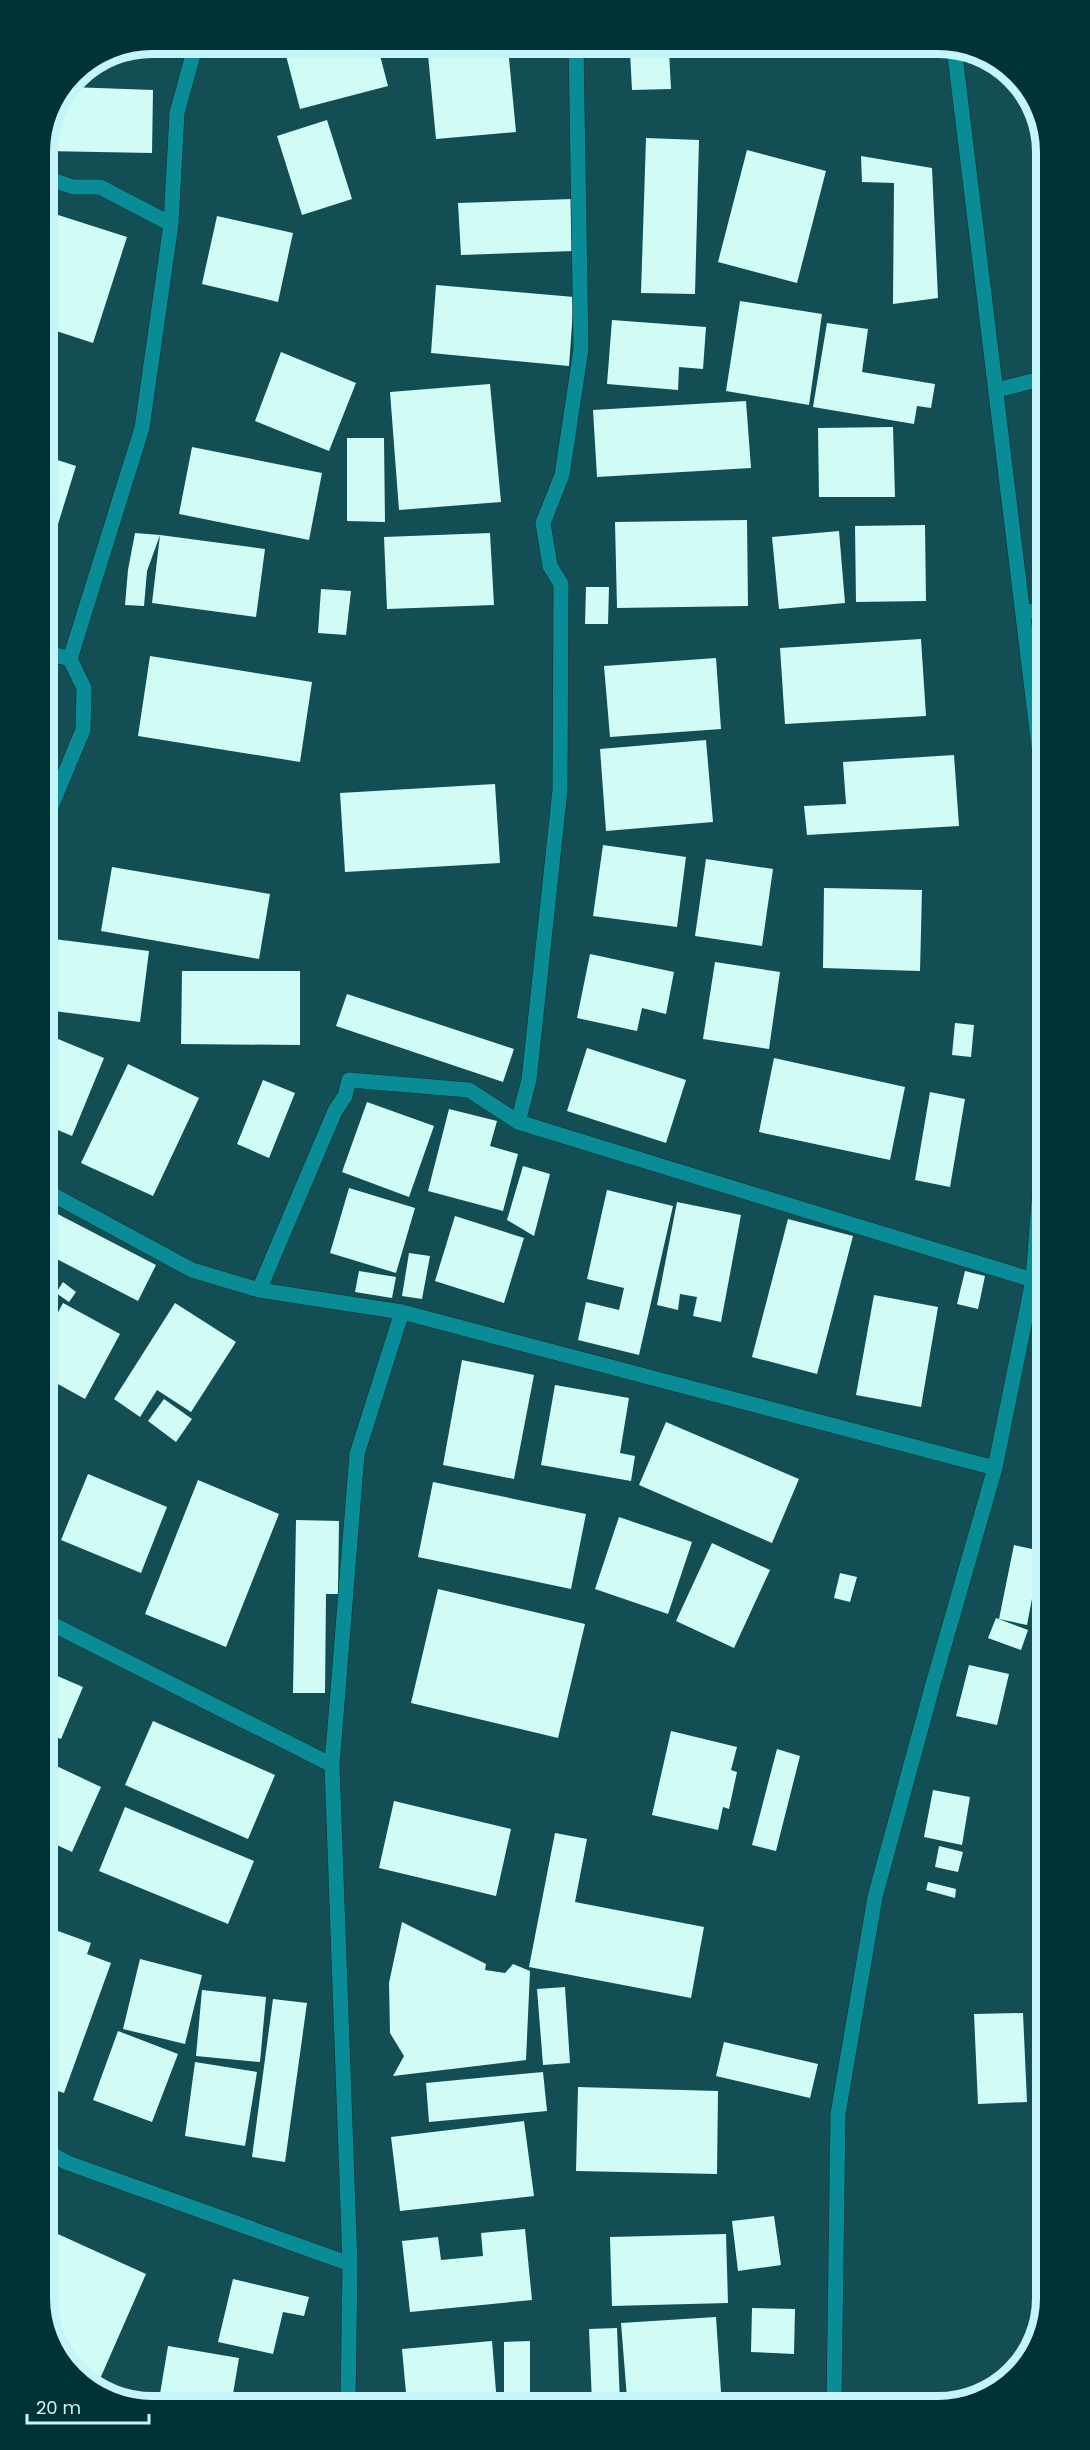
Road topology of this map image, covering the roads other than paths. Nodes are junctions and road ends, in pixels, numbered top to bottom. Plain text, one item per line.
1 (193, 54) edge
2 (576, 54) edge
3 (955, 56) edge
4 (54, 180) edge
5 (171, 224) junction
6 (1036, 380) edge
7 (996, 390) junction
8 (1036, 611) edge
9 (1023, 612) junction
10 (54, 655) edge
11 (70, 659) junction
12 (1036, 721) edge
13 (54, 799) edge
14 (518, 1122) junction
15 (54, 1195) edge
16 (1036, 1241) edge
17 (1033, 1280) junction
18 (259, 1290) junction
19 (402, 1312) junction
20 (995, 1468) junction
21 (54, 1625) edge
22 (332, 1765) junction
23 (54, 2156) edge
24 (350, 2264) junction
25 (348, 2396) edge
26 (834, 2396) edge

1 - 5 street
2 - 14 street
3 - 7 street
4 - 5 street
5 - 11 street
6 - 7 street
7 - 9 street
8 - 9 street
9 - 12 street
10 - 11 street
11 - 13 street
14 - 17 street
14 - 18 street
15 - 18 street
16 - 17 street
17 - 20 street
18 - 19 street
19 - 20 street
19 - 22 street
20 - 26 street
21 - 22 street
22 - 24 street
23 - 24 street
24 - 25 street

